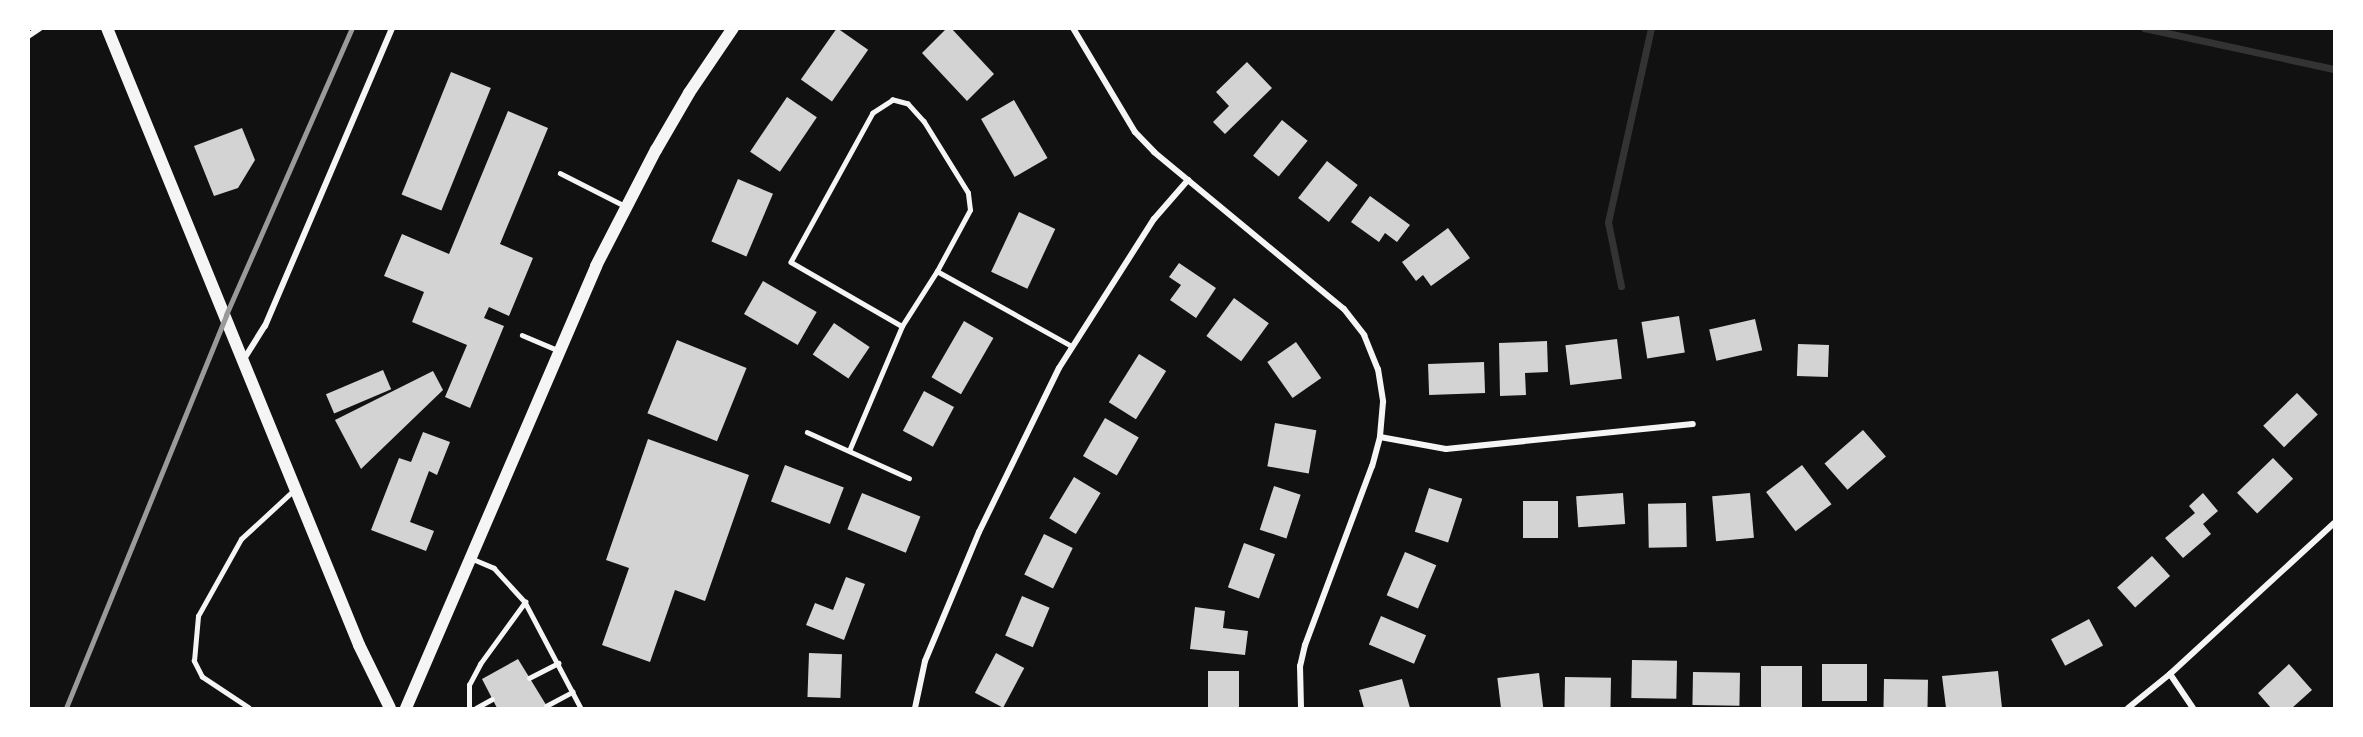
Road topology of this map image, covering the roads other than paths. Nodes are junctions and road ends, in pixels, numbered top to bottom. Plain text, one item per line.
1 (40, 28) edge
2 (107, 28) edge
3 (392, 28) edge
4 (733, 28) edge
5 (1073, 28) edge
6 (28, 36) edge
7 (560, 173) dead end
8 (1188, 180) junction
9 (627, 207) junction
10 (937, 271) junction
11 (902, 326) junction
12 (522, 335) dead end
13 (1072, 346) junction
14 (560, 351) junction
15 (244, 359) junction
16 (1693, 424) dead end
17 (807, 432) dead end
18 (1380, 437) junction
19 (849, 451) junction
20 (909, 478) dead end
21 (296, 489) junction
22 (2334, 523) edge
23 (471, 559) junction
24 (525, 602) junction
25 (558, 663) junction
26 (2170, 674) junction
27 (529, 678) dead end
28 (572, 692) junction
29 (492, 699) dead end
30 (546, 706) dead end
31 (249, 708) edge
32 (390, 708) edge
33 (406, 708) edge
34 (469, 708) edge
35 (476, 708) edge
36 (581, 708) edge
37 (915, 708) edge
38 (1301, 708) edge
39 (2128, 708) edge
40 (2193, 708) edge

1 - 6 street
2 - 15 main road
3 - 15 street
4 - 9 main road
5 - 8 street
7 - 9 lane
8 - 13 street
8 - 18 street
9 - 14 main road
10 - 11 lane
10 - 11 lane
10 - 13 lane
11 - 19 lane
12 - 14 lane
13 - 37 street
14 - 23 main road
15 - 21 main road
16 - 18 street
17 - 19 lane
18 - 38 street
19 - 20 lane
21 - 31 lane
21 - 32 main road
22 - 26 street
23 - 24 lane
23 - 33 main road
24 - 25 lane
24 - 34 lane
25 - 27 lane
25 - 28 lane
26 - 39 street
26 - 40 street
28 - 30 lane
28 - 36 lane
29 - 35 lane

